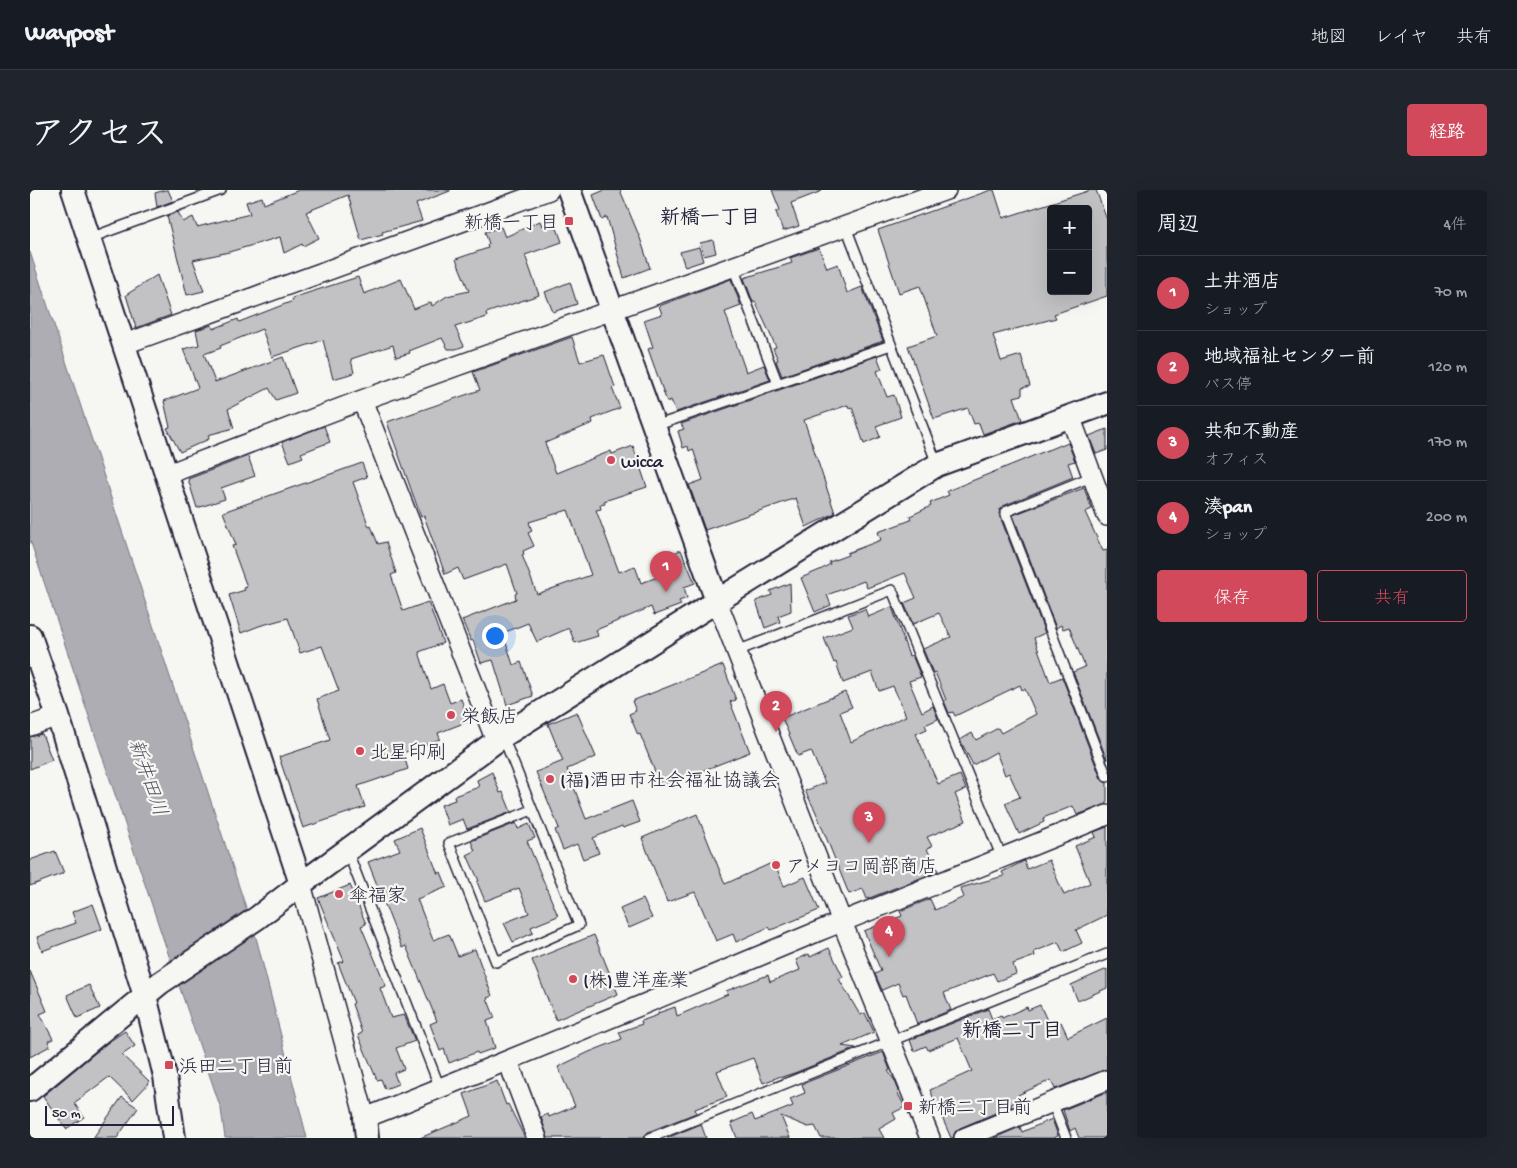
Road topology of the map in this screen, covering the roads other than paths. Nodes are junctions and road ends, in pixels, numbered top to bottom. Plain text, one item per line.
1 (73, 190) edge
2 (221, 190) edge
3 (549, 190) edge
4 (569, 190) edge
5 (946, 190) edge
6 (846, 227) junction
7 (89, 238) junction
8 (733, 267) junction
9 (612, 311) junction
10 (125, 344) junction
11 (891, 345) junction
12 (778, 384) junction
13 (362, 400) junction
14 (1107, 403) edge
15 (1070, 416) junction
16 (654, 426) junction
17 (937, 465) junction
18 (168, 474) junction
19 (1091, 476) junction
20 (1107, 516) edge
21 (717, 601) junction
22 (30, 636) edge
23 (737, 651) junction
24 (58, 716) junction
25 (30, 726) edge
26 (499, 739) junction
27 (1107, 776) edge
28 (532, 810) junction
29 (1107, 815) edge
30 (347, 850) junction
31 (1002, 858) junction
32 (301, 884) junction
33 (842, 922) junction
34 (1107, 954) edge
35 (152, 989) junction
36 (892, 1041) junction
37 (508, 1061) junction
38 (1107, 1080) edge
39 (440, 1088) junction
40 (30, 1090) edge
41 (1052, 1102) junction
42 (366, 1128) edge
43 (174, 1138) edge
44 (537, 1138) edge
45 (650, 1138) edge
46 (930, 1138) edge
47 (964, 1138) edge
48 (1066, 1138) edge

1 - 7 street
2 - 7 lane
3 - 10 street
4 - 9 street
5 - 6 street
6 - 8 street
6 - 11 lane
7 - 10 street
8 - 9 street
8 - 12 lane
9 - 13 street
9 - 16 street
10 - 18 street
11 - 12 lane
11 - 17 lane
12 - 16 lane
13 - 18 street
13 - 26 street
14 - 15 street
15 - 17 street
15 - 19 street
16 - 21 street
17 - 21 street
18 - 32 street
19 - 20 street
19 - 27 lane
21 - 23 street
21 - 26 street
22 - 24 street
23 - 31 lane
23 - 33 street
24 - 25 street
24 - 35 street
26 - 28 lane
26 - 30 street
28 - 28 lane
29 - 31 street
30 - 32 street
30 - 39 lane
31 - 33 street
32 - 35 street
32 - 42 street
33 - 36 street
33 - 37 street
34 - 36 lane
35 - 40 street
35 - 43 street
36 - 45 lane
36 - 46 street
37 - 39 street
37 - 44 street
38 - 41 street
39 - 42 street
41 - 47 street
41 - 48 lane

